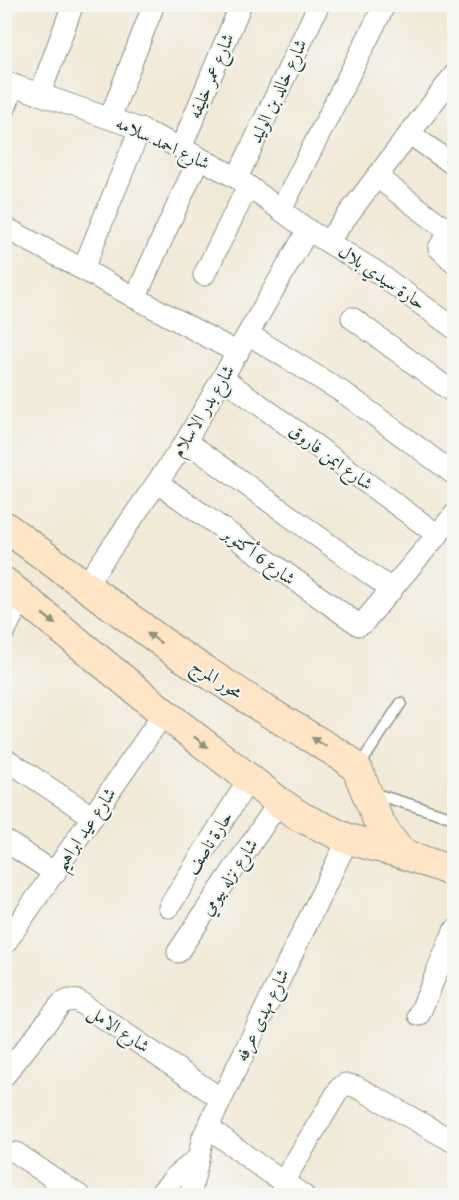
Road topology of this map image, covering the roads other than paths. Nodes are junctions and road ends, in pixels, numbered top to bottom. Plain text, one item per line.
1 (73, 4) edge
2 (154, 4) edge
3 (241, 4) edge
4 (319, 4) edge
5 (385, 4) edge
6 (454, 75) edge
7 (9, 84) edge
8 (40, 94) junction
9 (4, 111) edge
10 (110, 118) junction
11 (140, 129) junction
12 (410, 134) junction
13 (190, 153) junction
14 (454, 165) edge
15 (377, 177) junction
16 (242, 182) junction
17 (281, 210) junction
18 (4, 227) edge
19 (452, 229) edge
20 (308, 230) junction
21 (328, 241) junction
22 (454, 262) edge
23 (83, 269) junction
24 (204, 275) dead end
25 (135, 298) junction
26 (352, 318) dead end
27 (454, 328) edge
28 (248, 334) junction
29 (238, 353) junction
30 (224, 378) junction
31 (454, 393) edge
32 (186, 441) junction
33 (454, 474) edge
34 (158, 483) junction
35 (454, 515) edge
36 (4, 526) edge
37 (438, 535) junction
38 (85, 586) junction
39 (13, 589) edge
40 (392, 590) junction
41 (4, 632) edge
42 (401, 703) dead end
43 (164, 713) junction
44 (4, 758) edge
45 (249, 779) junction
46 (362, 780) junction
47 (279, 802) junction
48 (93, 817) junction
49 (454, 818) edge
50 (348, 839) junction
51 (4, 840) edge
52 (401, 853) junction
53 (454, 872) edge
54 (55, 873) junction
55 (169, 907) dead end
56 (454, 931) edge
57 (4, 945) edge
58 (178, 952) dead end
59 (419, 1015) dead end
60 (4, 1076) edge
61 (221, 1099) junction
62 (208, 1127) junction
63 (454, 1142) edge
64 (16, 1153) dead end
65 (196, 1160) junction
66 (294, 1191) edge
67 (80, 1196) edge
68 (158, 1196) edge
69 (190, 1196) edge

1 - 8 street
2 - 10 street
3 - 13 street, شارع عمر خليفه
4 - 16 street, شارع خالد بن الوليد
5 - 17 street
6 - 12 street
7 - 8 street, شارع احمد سلامه
7 - 9 street
8 - 10 street, شارع احمد سلامه
10 - 11 street, شارع احمد سلامه
11 - 13 street, شارع احمد سلامه
11 - 23 street
12 - 14 street
12 - 15 street
13 - 16 street, شارع احمد سلامه
13 - 25 street, شارع عمر خليفه
15 - 19 street
15 - 21 street
16 - 17 street, شارع احمد سلامه
16 - 24 street, شارع خالد بن الوليد
17 - 20 street, شارع احمد سلامه
18 - 23 street
19 - 22 street
20 - 21 street, حارة سيدي بلال
20 - 28 street, شارع بدر الاسلام
21 - 27 street, حارة سيدي بلال
23 - 25 street
25 - 29 street
26 - 31 street
28 - 29 street, شارع بدر الاسلام
28 - 33 street
29 - 30 street, شارع بدر الاسلام
30 - 32 street, شارع بدر الاسلام
30 - 37 street, شارع ايمن فاروق
32 - 34 street, شارع بدر الاسلام
32 - 40 street
34 - 38 street, شارع بدر الاسلام
34 - 40 street, شارع 6 أكتوبر
35 - 37 street
36 - 38 main road, محور المرج
37 - 40 street
46 -> 38 main road, محور المرج
39 - 41 street
39 -> 43 main road
42 - 46 lane
43 -> 45 main road
43 - 48 street, شارع عيد ابراهيم
44 - 48 street
45 - 47 main road
45 - 55 street, حارة ناصف
46 - 49 lane
46 - 52 main road, محور المرج
47 - 50 main road
47 - 58 street, شارع نزله بيومي
48 - 54 street, شارع عيد ابراهيم
50 - 52 main road
50 - 61 street, شارع مهدى عرفه
51 - 54 street
52 - 53 main road
54 - 57 street, شارع عيد ابراهيم
56 - 59 street
60 - 61 street, شارع الامل
61 - 62 street, شارع مهدى عرفه
62 - 65 street, شارع مهدى عرفه
62 - 66 street
63 - 66 street
64 - 67 street
65 - 68 street
65 - 69 street, شارع مهدى عرفه

